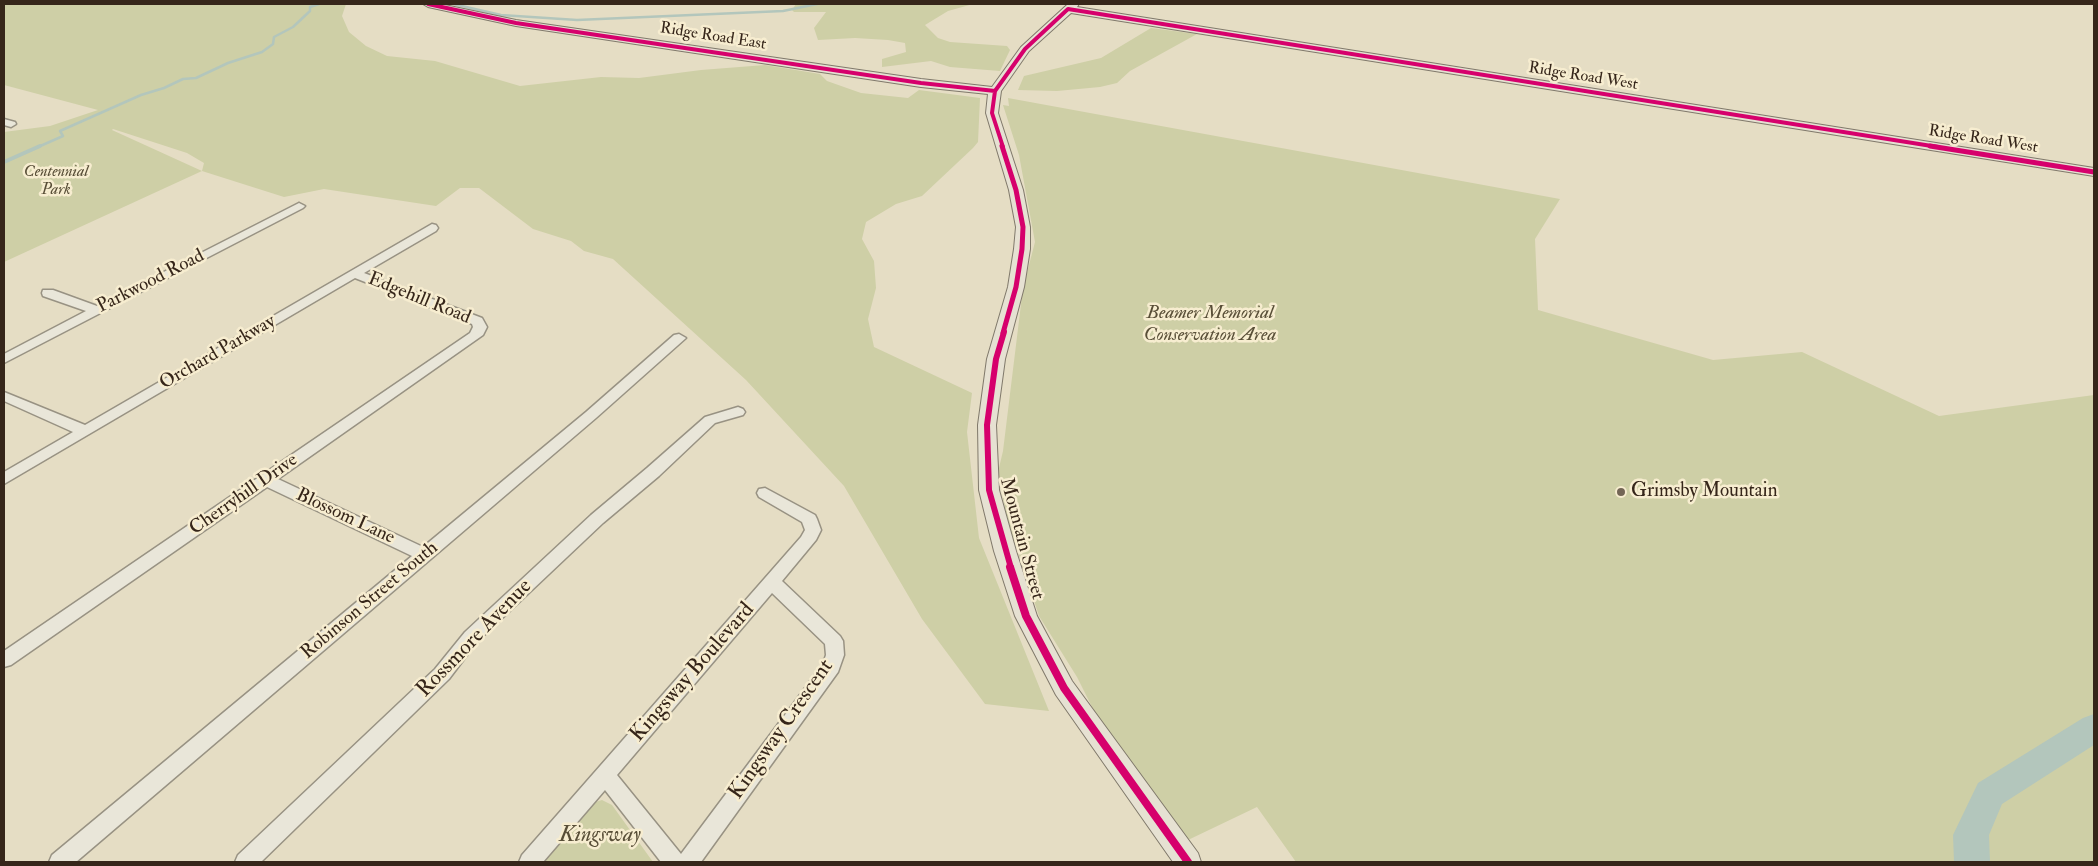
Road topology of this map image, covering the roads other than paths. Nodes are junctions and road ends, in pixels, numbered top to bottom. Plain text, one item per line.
1 (428, 4) edge
2 (1071, 6) edge
3 (994, 92) junction
4 (2094, 172) edge
5 (299, 206) dead end
6 (432, 228) dead end
7 (355, 274) junction
8 (48, 293) dead end
9 (96, 310) junction
10 (480, 327) joint
11 (679, 338) dead end
12 (4, 359) edge
13 (4, 396) edge
14 (738, 412) dead end
15 (85, 431) junction
16 (4, 478) edge
17 (266, 480) junction
18 (766, 493) dead end
19 (425, 555) junction
20 (772, 582) junction
21 (4, 660) edge
22 (605, 775) junction
23 (60, 862) edge
24 (246, 862) edge
25 (530, 862) edge
26 (674, 862) edge
27 (688, 862) edge
28 (1188, 862) edge

1 - 3 main road, Ridge Road East
2 - 3 main road
2 - 4 main road, Ridge Road West
3 - 28 main road, Mountain Street
5 - 9 street, Parkwood Road
6 - 7 street, Orchard Parkway
7 - 10 street, Edgehill Road
7 - 15 street, Orchard Parkway
8 - 9 street
9 - 12 street, Parkwood Road
10 - 17 street, Cherryhill Drive
11 - 19 street, Robinson Street South
13 - 15 street
14 - 24 street, Rossmore Avenue
15 - 16 street, Orchard Parkway
17 - 19 street, Blossom Lane
17 - 21 street, Cherryhill Drive
18 - 20 street, Kingsway Boulevard
19 - 23 street, Robinson Street South
20 - 22 street, Kingsway Boulevard
20 - 27 street, Kingsway Crescent
22 - 25 street, Kingsway Boulevard
22 - 26 street

